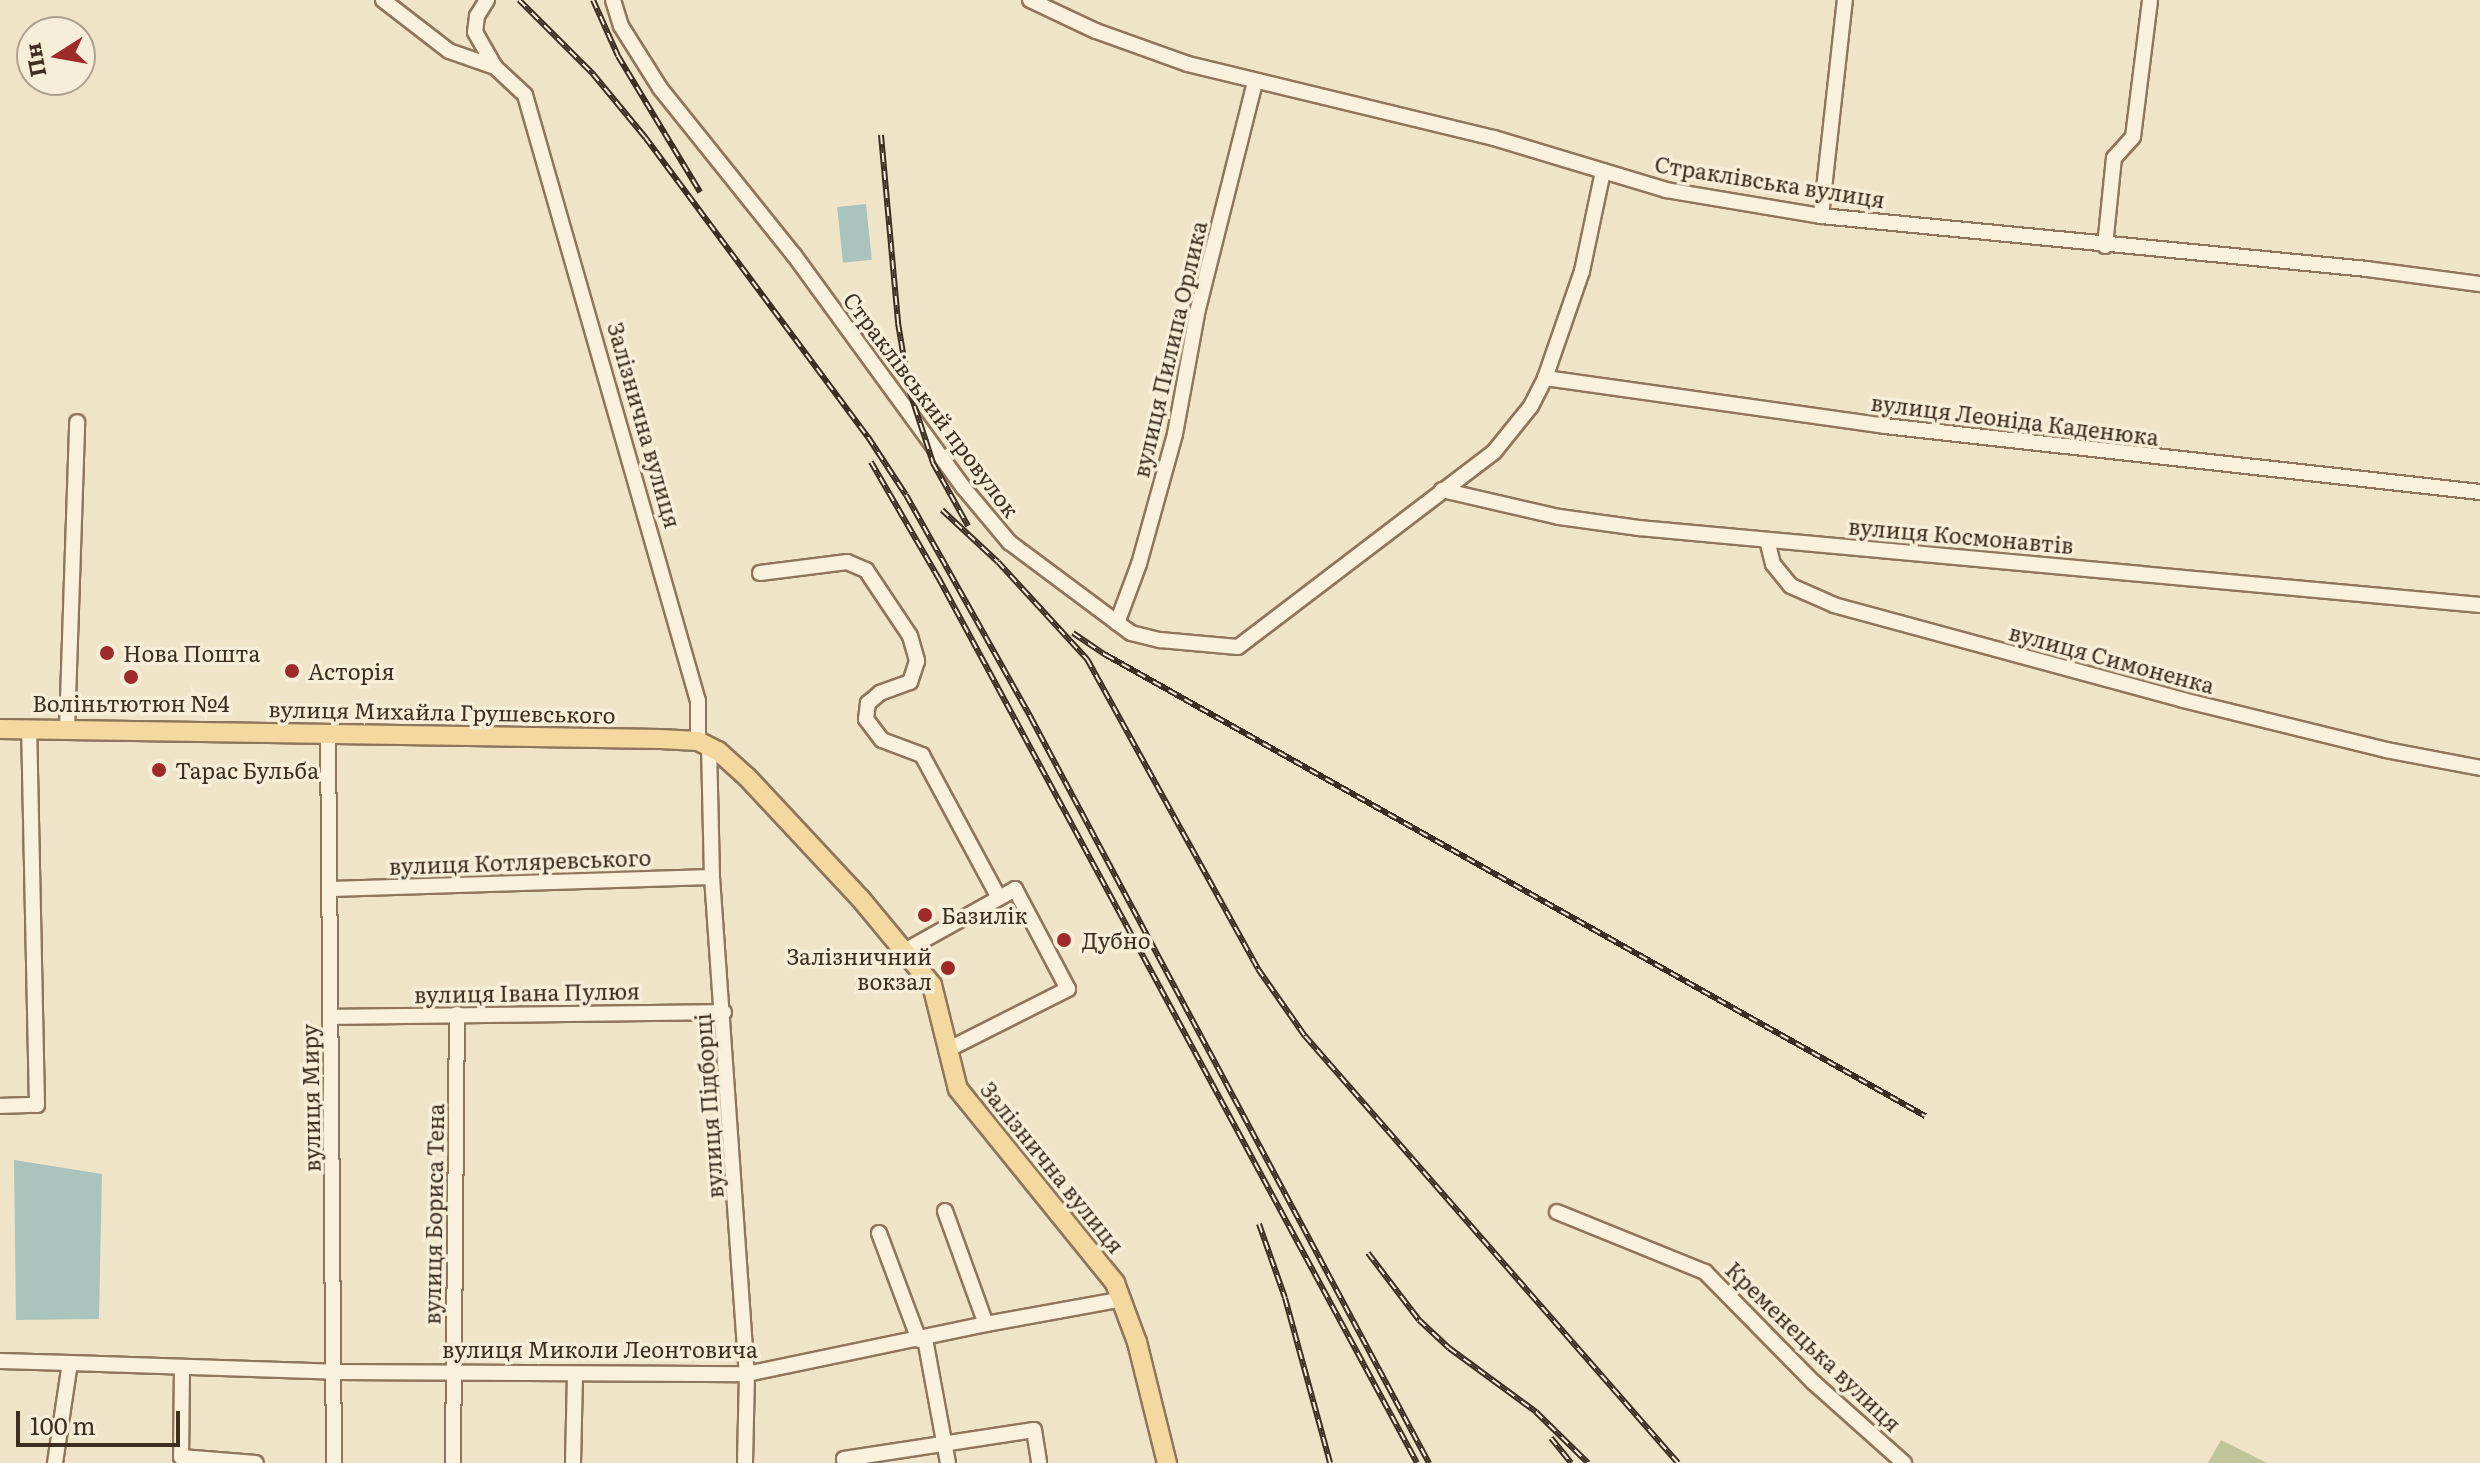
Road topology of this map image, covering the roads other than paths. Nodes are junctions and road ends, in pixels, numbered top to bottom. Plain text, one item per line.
1 (383, 0) edge
2 (487, 0) edge
3 (613, 0) edge
4 (1030, 0) edge
5 (1845, 0) edge
6 (2150, 0) edge
7 (495, 67) junction
8 (1255, 82) junction
9 (1603, 171) junction
10 (1821, 216) junction
11 (2105, 246) junction
12 (2480, 284) edge
13 (1545, 378) junction
14 (77, 422) dead end
15 (1442, 490) junction
16 (2480, 492) edge
17 (1767, 540) junction
18 (760, 573) dead end
19 (2480, 605) edge
20 (1117, 623) junction
21 (0, 729) edge
22 (29, 729) junction
23 (67, 730) junction
24 (328, 732) junction
25 (703, 743) junction
26 (2480, 768) edge
27 (712, 877) junction
28 (330, 889) junction
29 (999, 898) junction
30 (906, 950) junction
31 (724, 1012) junction
32 (457, 1014) junction
33 (331, 1017) junction
34 (947, 1050) junction
35 (0, 1106) edge
36 (945, 1211) dead end
37 (1557, 1212) dead end
38 (879, 1233) dead end
39 (1123, 1299) junction
40 (986, 1324) junction
41 (922, 1339) junction
42 (0, 1361) edge
43 (70, 1363) junction
44 (182, 1368) junction
45 (335, 1372) junction
46 (453, 1373) junction
47 (575, 1374) junction
48 (747, 1374) junction
49 (946, 1443) junction
50 (844, 1461) edge
51 (55, 1463) edge
52 (256, 1463) edge
53 (334, 1463) edge
54 (453, 1463) edge
55 (573, 1463) edge
56 (745, 1463) edge
57 (948, 1463) edge
58 (1039, 1463) edge
59 (1167, 1463) edge
60 (1904, 1463) edge

1 - 7 street
2 - 7 street
3 - 20 street, Страклівський провулок
4 - 8 street, Страклівська вулиця
5 - 10 street
6 - 11 street
7 - 25 street, Залізнична вулиця
8 - 9 street, Страклівська вулиця
8 - 20 street, вулиця Пилипа Орлика
9 - 10 street, Страклівська вулиця
9 - 13 street, Страклівський провулок
10 - 11 street, Страклівська вулиця
11 - 12 street, Страклівська вулиця
13 - 15 street, Страклівський провулок
13 - 16 street, вулиця Леоніда Каденюка
14 - 23 street
15 - 17 street, вулиця Космонавтів
15 - 20 street, Страклівський провулок
17 - 19 street, вулиця Космонавтів
17 - 26 street, вулиця Симоненка
18 - 29 street
21 - 22 main road, вулиця Михайла Грушевського
22 - 23 main road, вулиця Михайла Грушевського
22 - 35 street
23 - 24 main road, вулиця Михайла Грушевського
24 - 25 main road, вулиця Михайла Грушевського
24 - 28 street, вулиця Миру
25 - 27 street, вулиця Підборці
25 - 30 main road, Залізнична вулиця
27 - 28 street, вулиця Котляревського
27 - 31 street, вулиця Підборці
28 - 33 street, вулиця Миру
29 - 30 street
29 - 34 street
30 - 34 main road, Залізнична вулиця
31 - 32 street, вулиця Івана Пулюя
31 - 48 street, вулиця Підборці
32 - 33 street, вулиця Івана Пулюя
32 - 46 street, вулиця Бориса Тена
33 - 45 street, вулиця Миру
34 - 39 main road, Залізнична вулиця
36 - 40 street
37 - 60 street, Кременецька вулиця
38 - 41 street
39 - 40 street, вулиця Миколи Леонтовича
39 - 59 main road, Залізнична вулиця
40 - 41 street, вулиця Миколи Леонтовича
41 - 48 street, вулиця Миколи Леонтовича
41 - 49 street
42 - 43 street, вулиця Миколи Леонтовича
43 - 44 street, вулиця Миколи Леонтовича
43 - 51 street
44 - 45 street, вулиця Миколи Леонтовича
44 - 52 street
45 - 46 street, вулиця Миколи Леонтовича
45 - 53 street, вулиця Миру
46 - 47 street, вулиця Миколи Леонтовича
46 - 54 street, вулиця Бориса Тена
47 - 48 street, вулиця Миколи Леонтовича
47 - 55 street
48 - 56 street, вулиця Підборці
49 - 50 street
49 - 57 street
49 - 58 street

